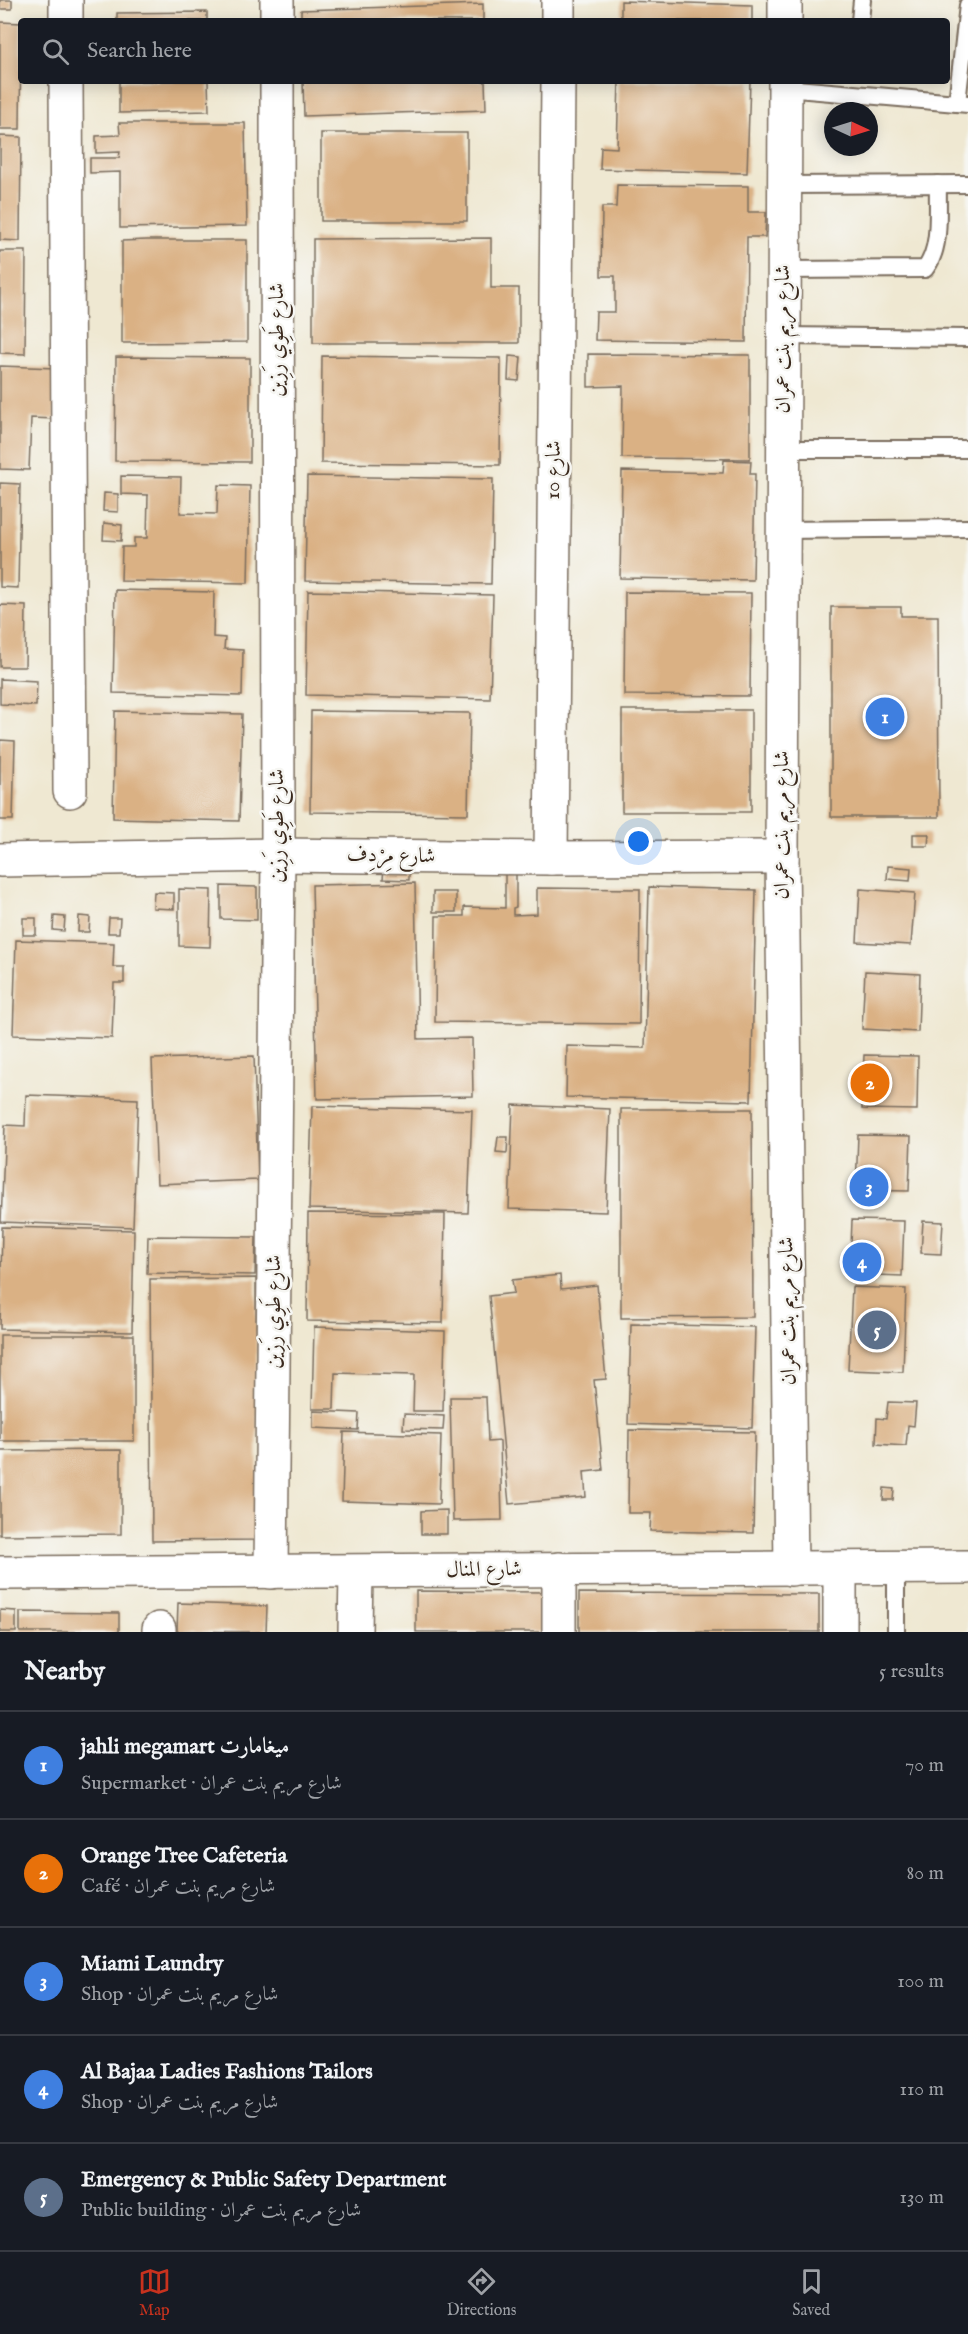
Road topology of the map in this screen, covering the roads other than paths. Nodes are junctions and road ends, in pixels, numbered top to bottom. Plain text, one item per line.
1 (66, 0) edge
2 (277, 0) edge
3 (558, 0) edge
4 (785, 0) edge
5 (862, 0) edge
6 (968, 5) edge
7 (66, 18) edge
8 (277, 18) edge
9 (558, 18) edge
10 (785, 18) edge
11 (860, 18) edge
12 (66, 84) edge
13 (277, 84) edge
14 (558, 84) edge
15 (784, 84) edge
16 (853, 88) edge
17 (962, 104) edge
18 (938, 184) junction
19 (968, 184) edge
20 (783, 185) junction
21 (783, 270) junction
22 (783, 336) junction
23 (968, 338) edge
24 (783, 449) junction
25 (968, 449) edge
26 (968, 528) edge
27 (783, 530) junction
28 (70, 790) dead end
29 (278, 855) junction
30 (782, 857) junction
31 (551, 858) junction
32 (0, 860) edge
33 (968, 1567) edge
34 (896, 1568) junction
35 (559, 1569) junction
36 (791, 1569) junction
37 (840, 1569) junction
38 (272, 1572) junction
39 (356, 1572) junction
40 (0, 1573) edge
41 (355, 1632) edge
42 (559, 1632) edge
43 (840, 1632) edge
44 (896, 1632) edge

1 - 7 street
2 - 8 street
3 - 9 street
4 - 10 street
5 - 11 lane
6 - 17 lane
12 - 28 street
13 - 29 street, شارع طَوِي رَزِين
14 - 31 street, شارع 10
15 - 16 lane
15 - 20 street, شارع مريم بنت عمران
16 - 17 lane
18 - 19 lane
18 - 20 lane
18 - 21 lane
20 - 21 street, شارع مريم بنت عمران
21 - 22 street, شارع مريم بنت عمران
22 - 23 lane
22 - 24 street, شارع مريم بنت عمران
24 - 25 lane
24 - 27 street, شارع مريم بنت عمران
26 - 27 lane
27 - 30 street, شارع مريم بنت عمران
29 - 31 street, شارع مِرْدِف
29 - 32 street, شارع مِرْدِف
29 - 38 street, شارع طَوِي رَزِين
30 - 31 street, شارع مِرْدِف
30 - 36 street, شارع مريم بنت عمران
33 - 34 street, شارع المنال
34 - 37 street, شارع المنال
34 - 44 lane
35 - 36 street, شارع المنال
35 - 39 street, شارع المنال
35 - 42 street
36 - 37 street, شارع المنال
37 - 43 street
38 - 39 street, شارع المنال
38 - 40 street, شارع المنال
39 - 41 street

